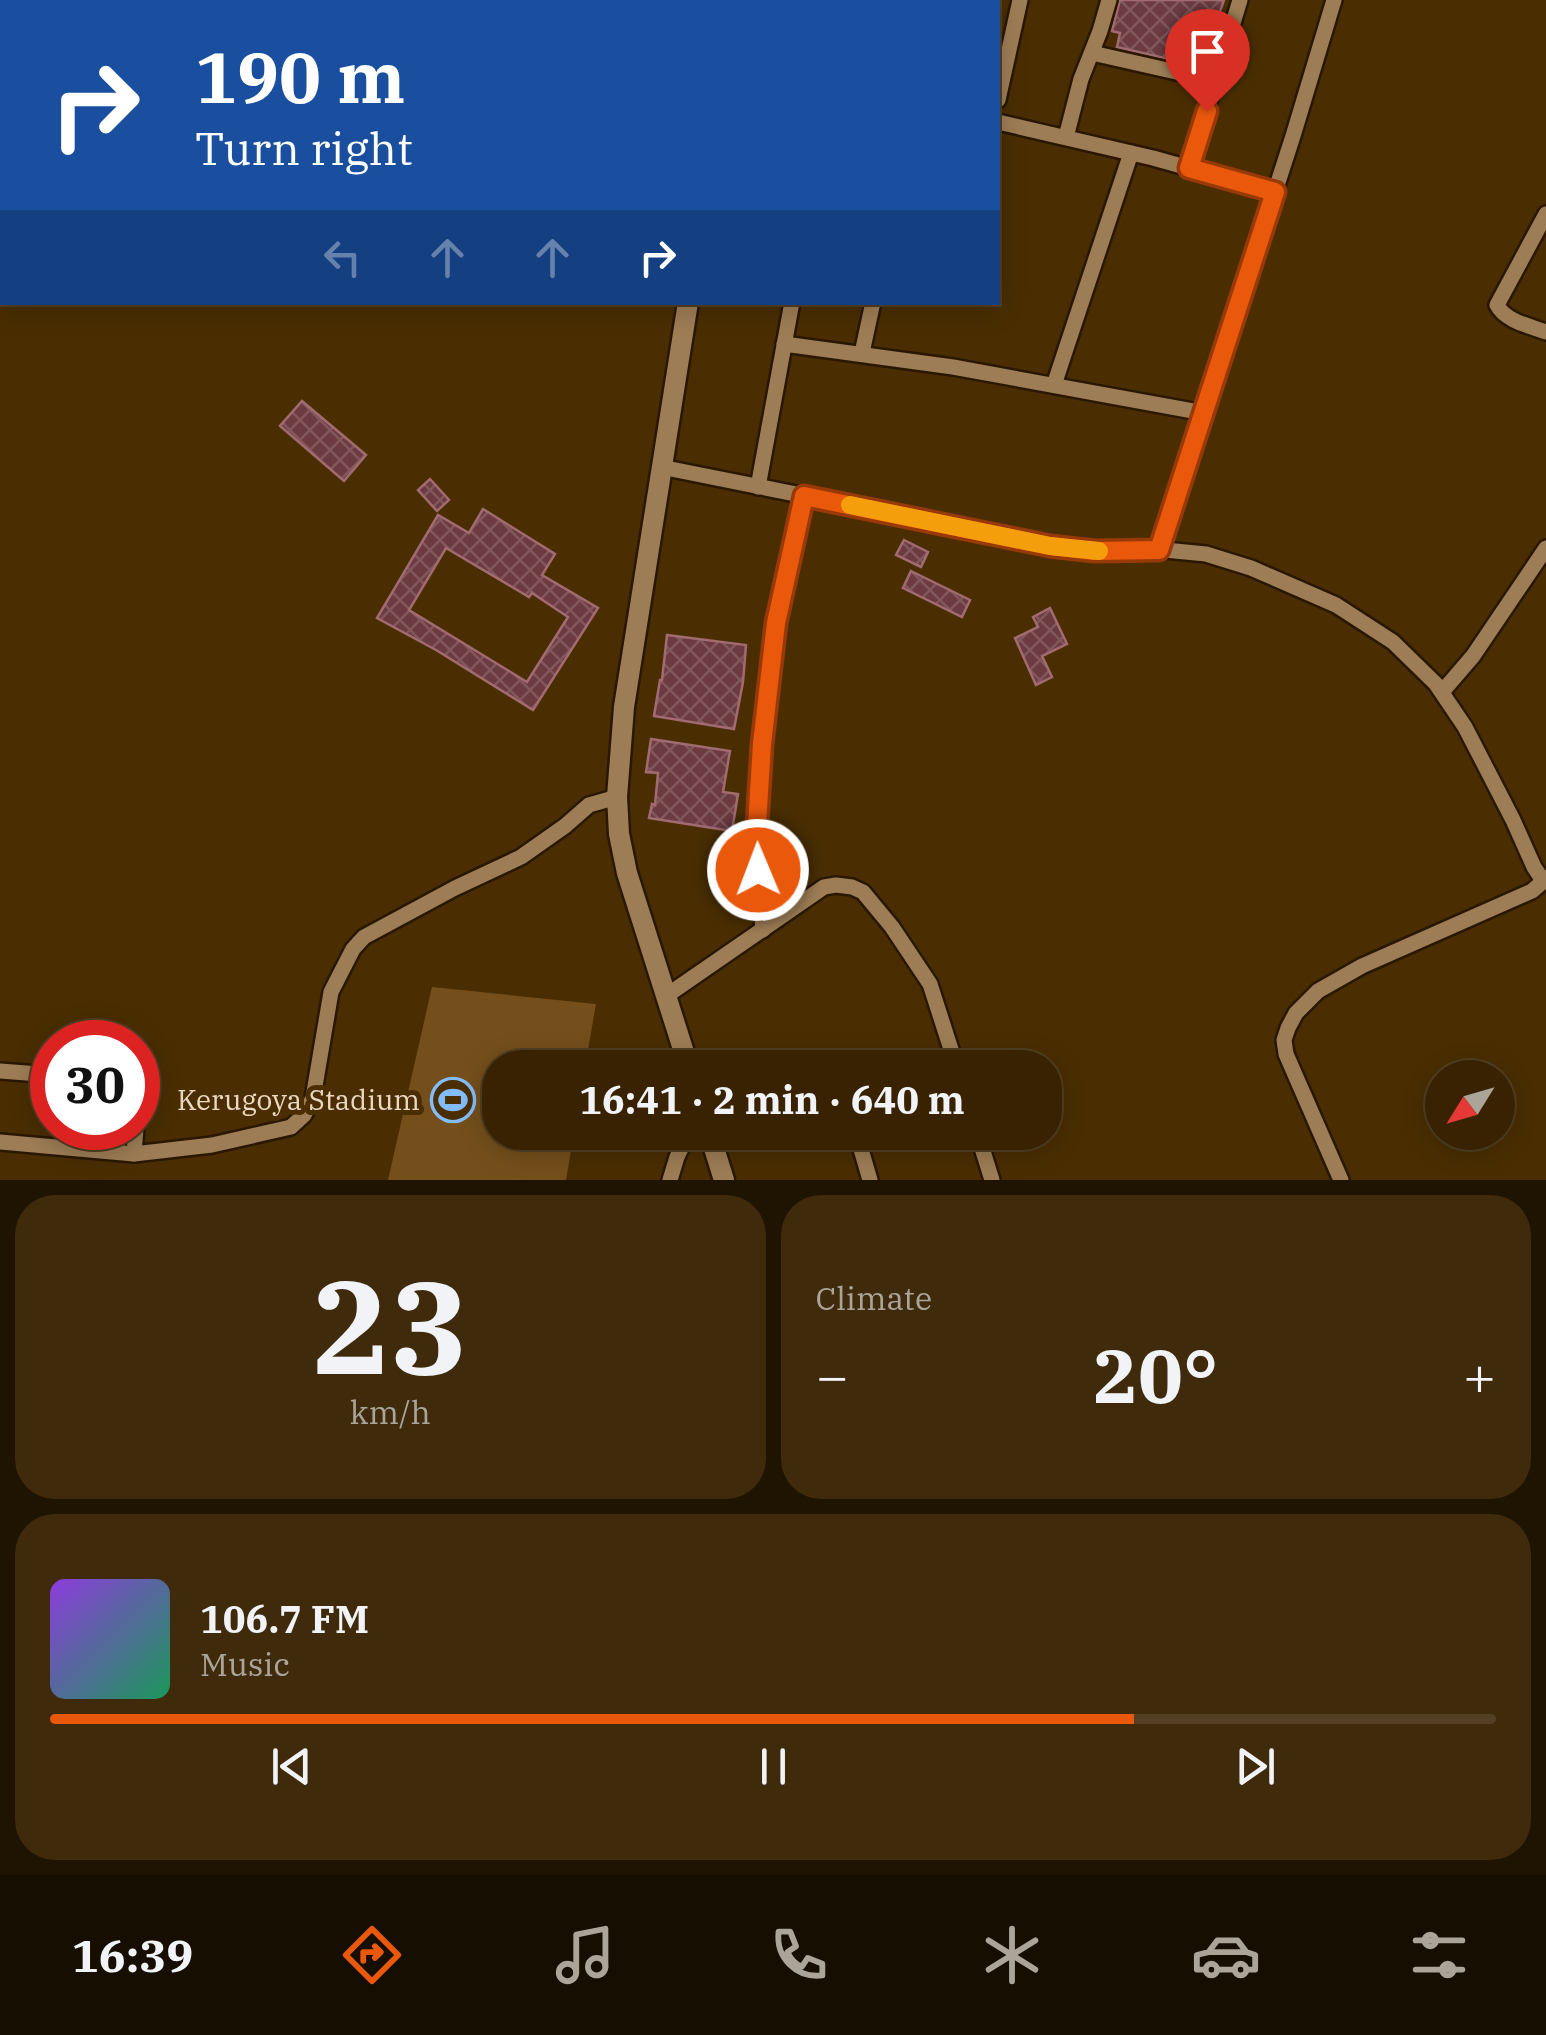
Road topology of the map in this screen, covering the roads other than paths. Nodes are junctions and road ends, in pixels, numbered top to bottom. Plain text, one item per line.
1 (1020, 0) edge
2 (1109, 0) edge
3 (1240, 0) edge
4 (1334, 0) edge
5 (1092, 52) junction
6 (1216, 81) junction
7 (1000, 91) edge
8 (1000, 122) edge
9 (1066, 137) junction
10 (1131, 153) junction
11 (1189, 168) junction
12 (1275, 192) junction
13 (1546, 214) edge
14 (688, 305) edge
15 (791, 305) edge
16 (872, 305) edge
17 (1546, 332) edge
18 (784, 344) junction
19 (862, 353) junction
20 (1054, 384) junction
21 (1204, 413) junction
22 (661, 467) junction
23 (758, 487) junction
24 (804, 496) junction
25 (1546, 548) edge
26 (1159, 550) junction
27 (1442, 692) junction
28 (616, 797) junction
29 (1546, 879) edge
30 (763, 930) junction
31 (666, 996) junction
32 (683, 1050) edge
33 (951, 1050) edge
34 (0, 1071) edge
35 (30, 1073) edge
36 (0, 1142) edge
37 (134, 1150) edge
38 (680, 1150) edge
39 (715, 1150) edge
40 (861, 1150) edge
41 (983, 1150) edge
42 (134, 1154) junction
43 (670, 1180) edge
44 (724, 1180) edge
45 (870, 1180) edge
46 (992, 1180) edge
47 (1341, 1180) edge

1 - 7 street
2 - 5 street
3 - 6 street
4 - 12 street
5 - 6 street
5 - 9 street
6 - 11 street
8 - 9 street
9 - 10 street
10 - 11 street
10 - 20 street
11 - 12 street
12 - 21 street
13 - 17 street
14 - 22 main road
15 - 18 street
16 - 19 street
18 - 19 street
18 - 23 street
19 - 20 street
20 - 21 street
21 - 26 street
22 - 23 street
22 - 28 main road
23 - 24 street
24 - 26 street
24 - 30 street
25 - 27 street
26 - 27 street
27 - 29 street
28 - 31 main road
28 - 42 street
29 - 47 street
30 - 31 street
30 - 33 street
31 - 32 main road
34 - 35 street
36 - 42 street
37 - 42 street
38 - 43 street
39 - 44 main road
40 - 45 street
41 - 46 street

